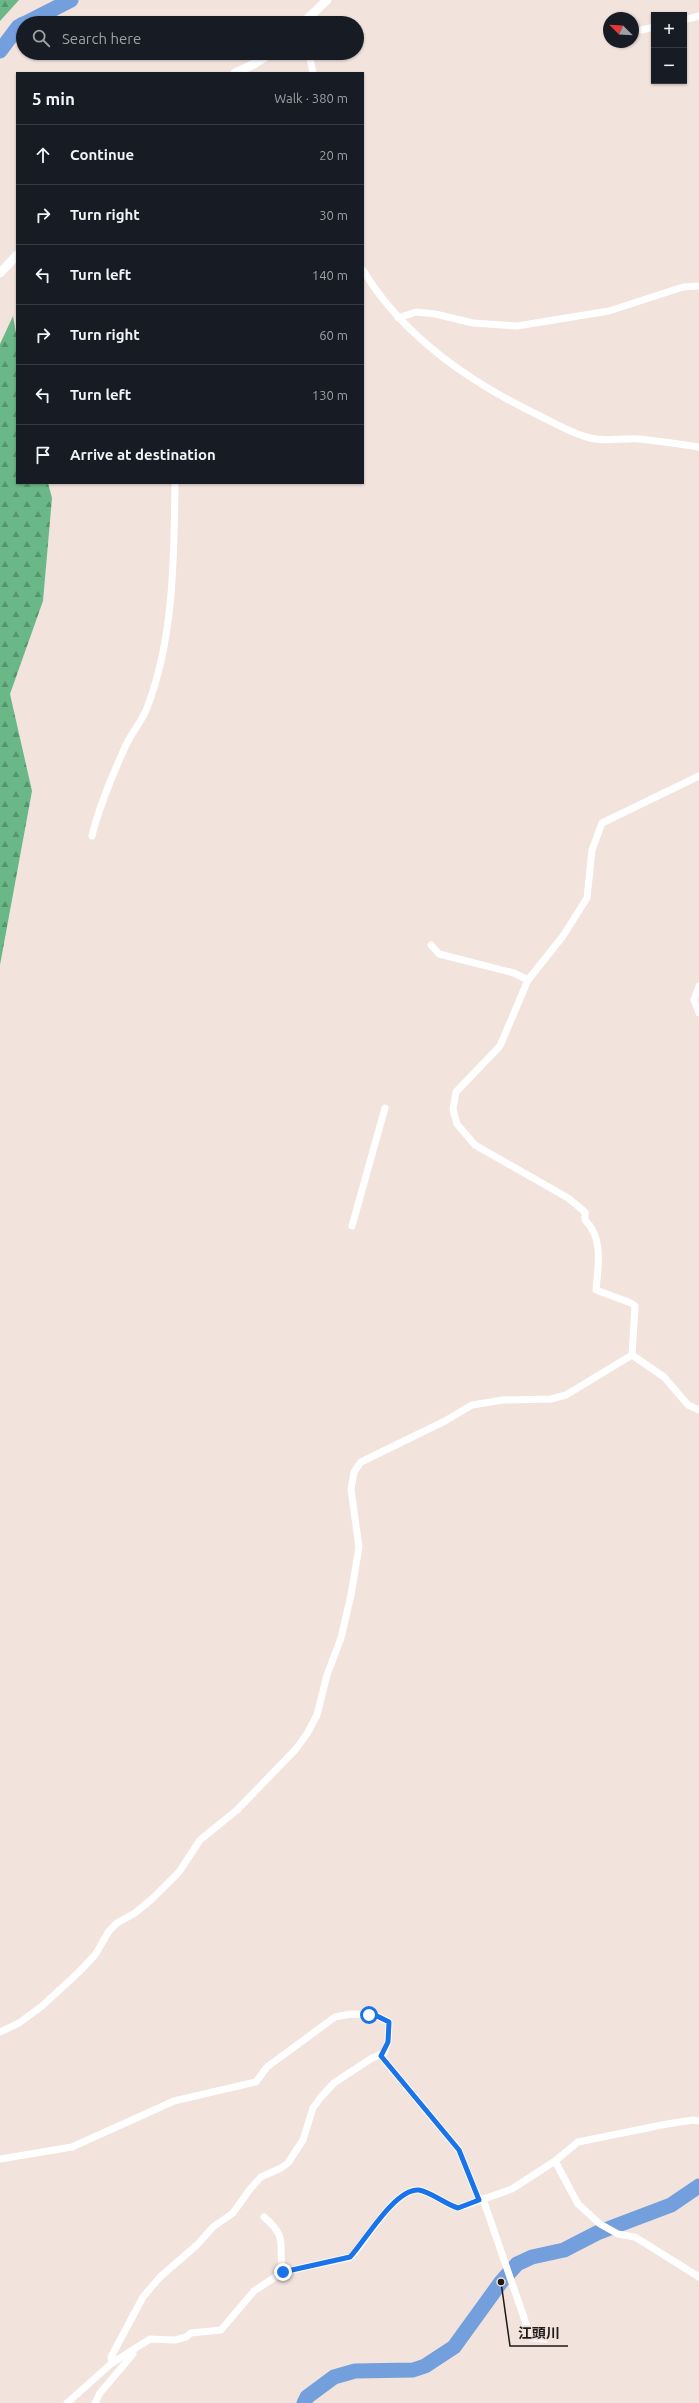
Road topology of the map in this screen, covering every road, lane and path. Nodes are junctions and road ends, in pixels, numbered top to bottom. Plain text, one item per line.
1 (327, 0) edge
2 (310, 16) edge
3 (699, 16) edge
4 (687, 19) edge
5 (651, 28) edge
6 (639, 31) edge
7 (260, 60) edge
8 (310, 60) edge
9 (237, 72) edge
10 (313, 72) edge
11 (16, 256) edge
12 (364, 272) edge
13 (0, 273) edge
14 (699, 286) edge
15 (398, 318) junction
16 (699, 447) edge
17 (175, 484) edge
18 (699, 776) edge
19 (92, 836) dead end
20 (430, 945) dead end
21 (528, 980) junction
22 (699, 986) edge
23 (699, 1013) edge
24 (385, 1108) dead end
25 (352, 1226) dead end
26 (632, 1355) junction
27 (699, 1410) edge
28 (0, 2032) edge
29 (381, 2056) junction
30 (699, 2121) edge
31 (0, 2159) edge
32 (555, 2161) junction
33 (481, 2200) junction
34 (264, 2217) dead end
35 (283, 2272) junction
36 (699, 2277) edge
37 (545, 2339) dead end
38 (132, 2350) junction
39 (112, 2363) junction
40 (67, 2403) edge
41 (96, 2403) edge

1 - 2 street
3 - 4 street
5 - 6 street
7 - 9 street
8 - 10 street
11 - 13 street
12 - 15 street
14 - 15 street
15 - 16 street
17 - 19 street
18 - 21 street
20 - 21 street
21 - 26 street
22 - 23 street
24 - 25 street
26 - 27 street
26 - 28 street
29 - 31 street
29 - 33 street
29 - 39 street
30 - 32 street
32 - 33 street
32 - 36 street
33 - 35 street
33 - 37 street
34 - 35 street
35 - 38 street
38 - 39 street
38 - 41 street
39 - 40 street

